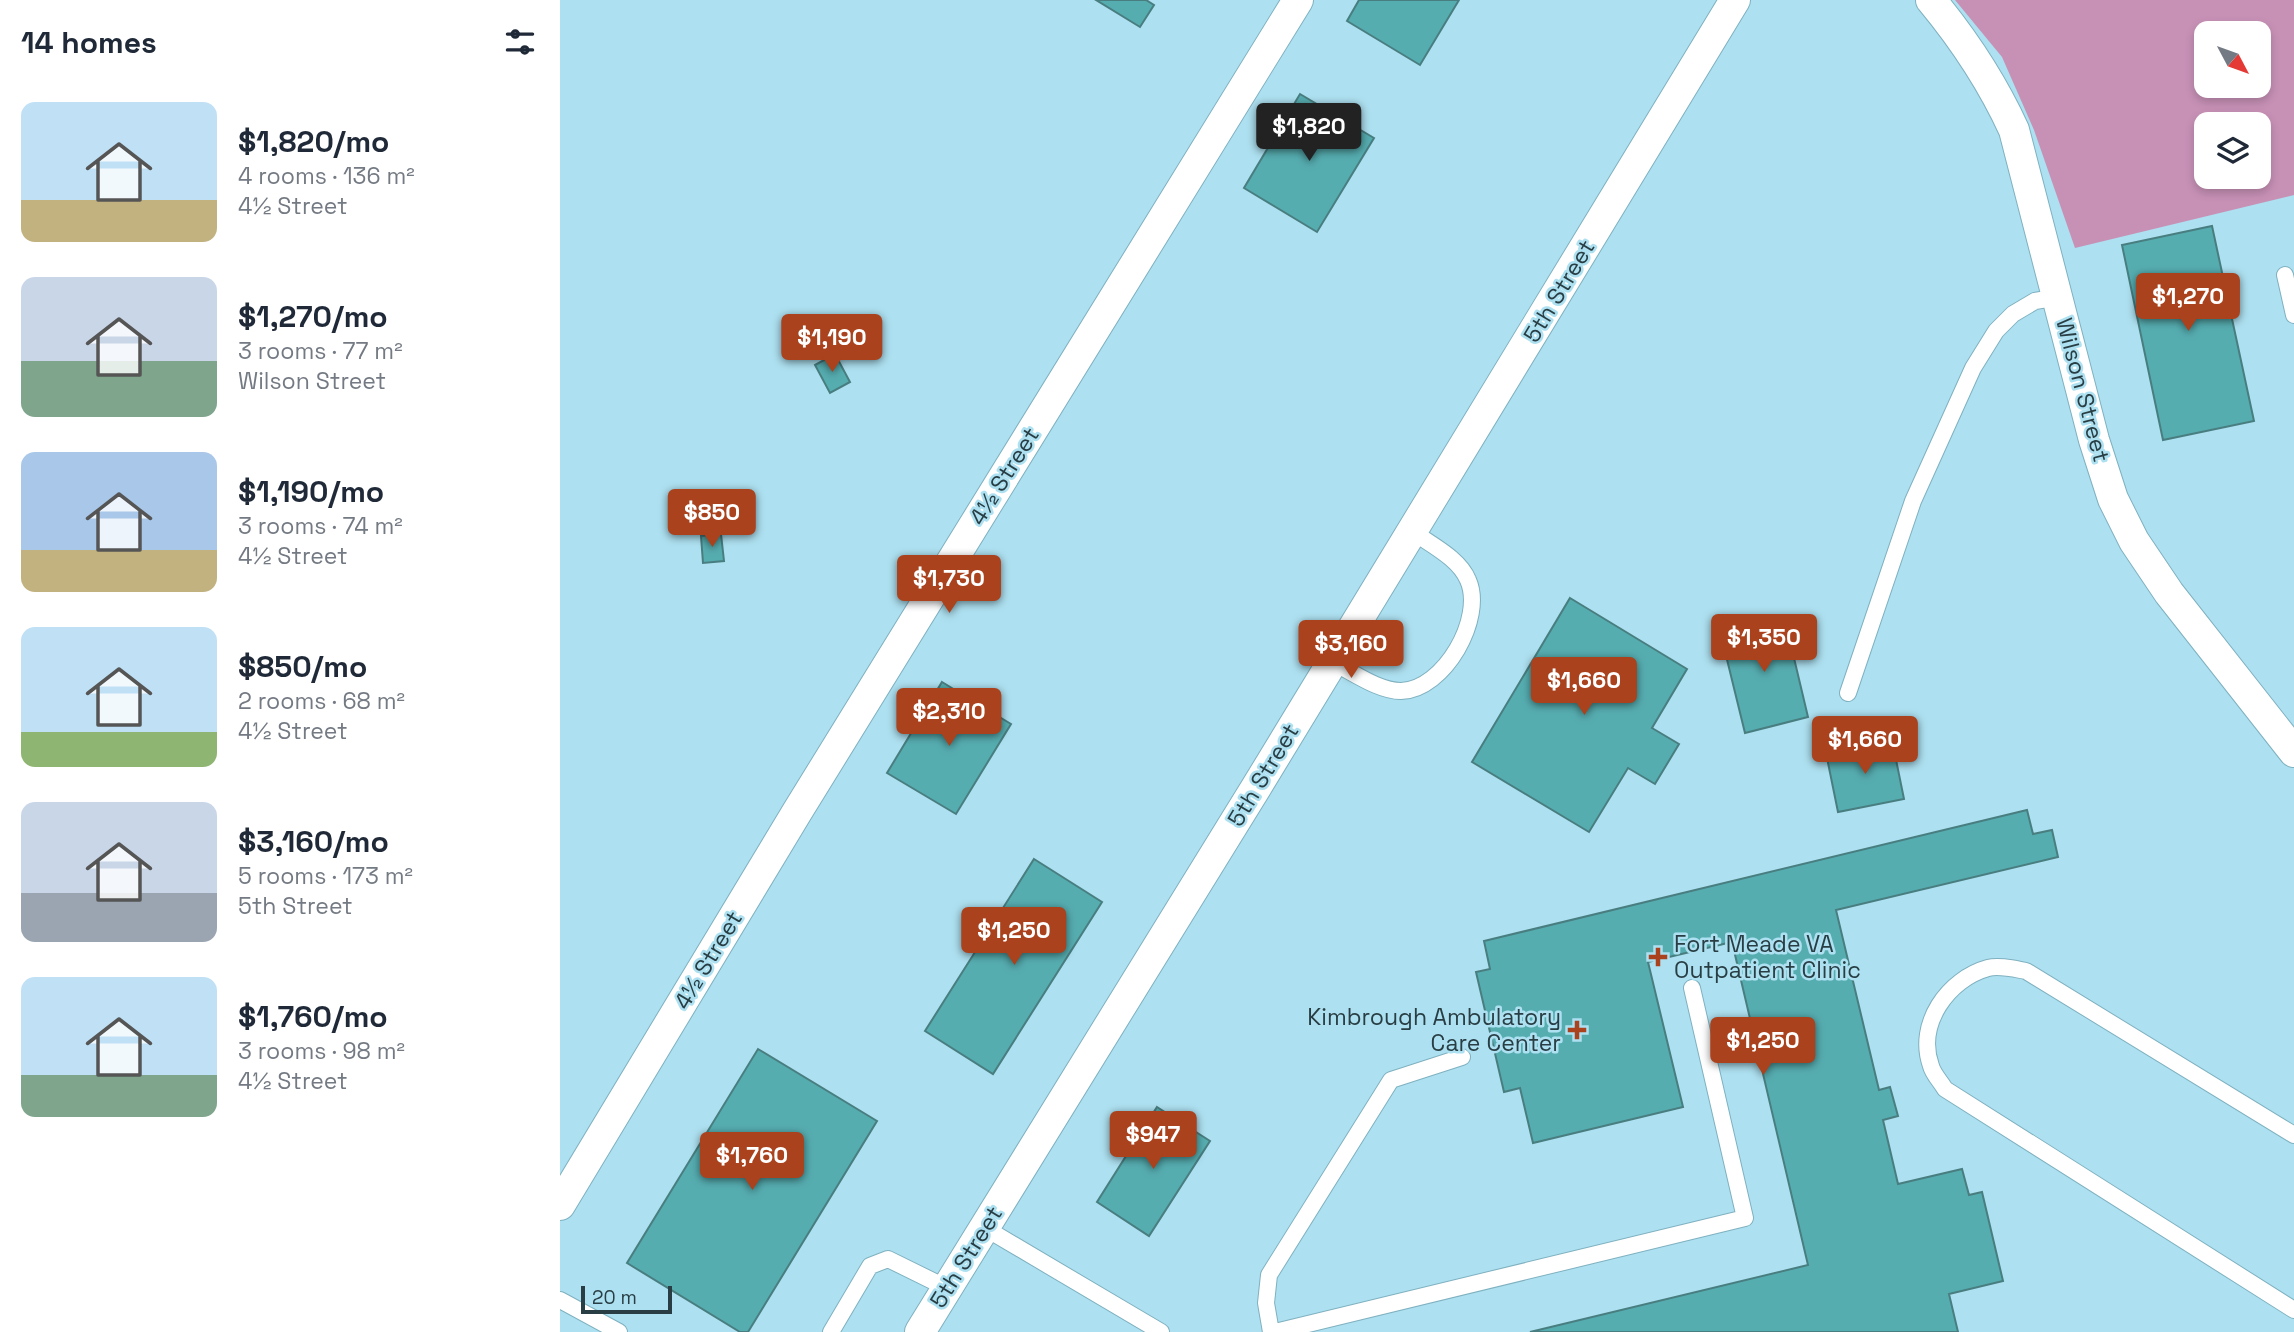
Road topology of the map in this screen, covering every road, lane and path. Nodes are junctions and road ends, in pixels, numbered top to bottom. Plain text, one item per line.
1 (1298, 0) edge
2 (1735, 0) edge
3 (1931, 0) edge
4 (2285, 275) dead end
5 (2059, 297) junction
6 (2294, 314) edge
7 (1412, 531) junction
8 (1332, 662) junction
9 (1849, 693) dead end
10 (2294, 752) edge
11 (1692, 988) dead end
12 (1462, 1057) dead end
13 (2294, 1135) edge
14 (560, 1205) edge
15 (985, 1228) junction
16 (947, 1288) junction
17 (560, 1300) edge
18 (2294, 1310) edge
19 (619, 1332) edge
20 (831, 1332) edge
21 (920, 1332) edge
22 (1161, 1332) edge
23 (1273, 1332) edge

1 - 14 street, 4½ Street
2 - 7 street, 5th Street
3 - 5 street, Wilson Street
4 - 6 lane
5 - 9 lane
5 - 10 street, Wilson Street
7 - 8 street, 5th Street
7 - 8 lane
8 - 15 street, 5th Street
11 - 23 lane
12 - 23 lane
13 - 18 lane
15 - 16 street, 5th Street
15 - 22 lane
16 - 20 lane
16 - 21 street, 5th Street
17 - 19 lane

